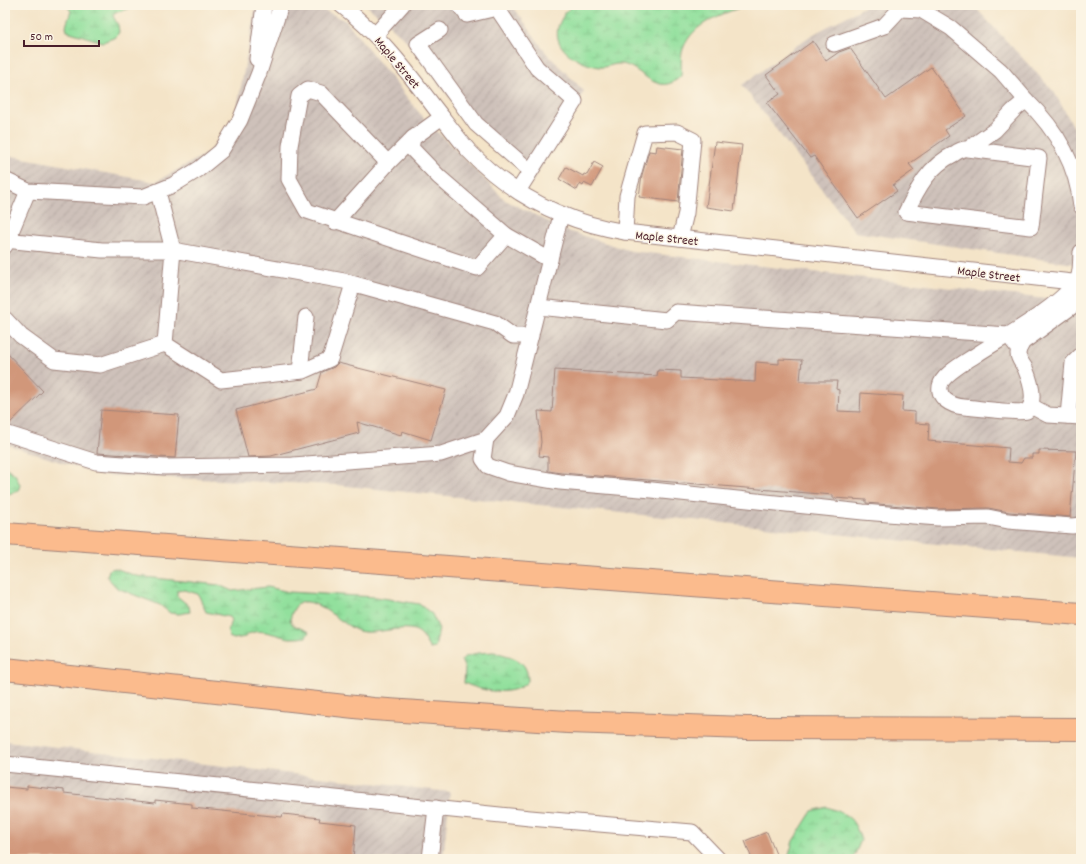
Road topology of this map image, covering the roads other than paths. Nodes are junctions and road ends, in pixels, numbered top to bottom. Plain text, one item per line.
1 (264, 5) edge
2 (281, 5) edge
3 (341, 5) edge
4 (402, 5) edge
5 (459, 5) edge
6 (440, 30) dead end
7 (375, 34) junction
8 (834, 44) dead end
9 (256, 82) junction
10 (1026, 100) junction
11 (442, 117) junction
12 (413, 138) junction
13 (968, 149) junction
14 (388, 163) junction
15 (530, 171) junction
16 (5, 180) edge
17 (28, 191) junction
18 (518, 191) junction
19 (158, 192) junction
20 (1081, 206) edge
21 (561, 215) junction
22 (335, 222) junction
23 (625, 232) junction
24 (506, 235) junction
25 (680, 238) junction
26 (6, 243) edge
27 (173, 250) junction
28 (1081, 252) edge
29 (550, 260) junction
30 (1079, 283) edge
31 (353, 284) junction
32 (1081, 300) edge
33 (538, 308) junction
34 (306, 317) dead end
35 (5, 319) edge
36 (1008, 335) junction
37 (531, 336) junction
38 (165, 344) junction
39 (1019, 349) junction
40 (1081, 355) edge
41 (300, 371) junction
42 (1031, 406) junction
43 (1074, 416) edge
44 (5, 433) edge
45 (486, 439) junction
46 (1081, 525) edge
47 (5, 534) edge
48 (1081, 614) edge
49 (5, 669) edge
50 (1081, 729) edge
51 (5, 764) edge
52 (436, 808) junction
53 (430, 859) edge
54 (718, 859) edge

1 - 9 street
2 - 9 street
3 - 7 street, Maple Street
4 - 7 street
5 - 15 street
6 - 15 street
7 - 11 street, Maple Street
8 - 10 street
9 - 19 street
10 - 13 street
10 - 20 street
11 - 12 street
11 - 18 street, Maple Street
12 - 14 street
12 - 24 street
13 - 13 street
14 - 22 street
14 - 22 street
15 - 18 street
16 - 17 street
17 - 19 street
17 - 26 street
18 - 21 street, Maple Street
19 - 27 street
21 - 23 street, Maple Street
21 - 29 street
22 - 24 street
23 - 25 street, Maple Street
23 - 25 street
24 - 29 street
25 - 30 street, Maple Street
26 - 27 street
27 - 31 street
27 - 38 street
28 - 30 street
29 - 33 street
30 - 36 street
31 - 37 street
31 - 41 street
32 - 39 street
33 - 36 street
33 - 37 street
34 - 41 street
35 - 38 street
36 - 39 street
36 - 42 street
37 - 45 street
38 - 41 street
39 - 42 street
40 - 43 street
42 - 43 street
44 - 45 street
45 - 46 street
47 - 48 highway
49 - 50 highway
51 - 52 street
52 - 53 street
52 - 54 street

